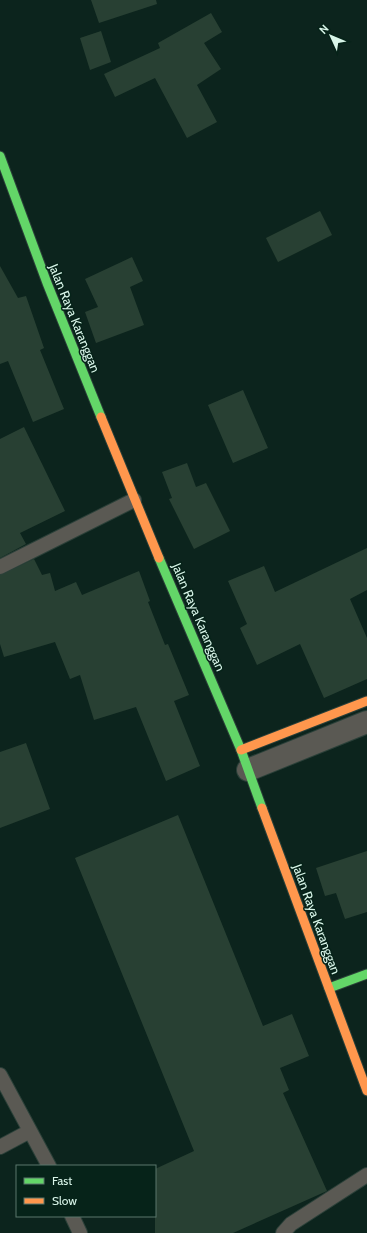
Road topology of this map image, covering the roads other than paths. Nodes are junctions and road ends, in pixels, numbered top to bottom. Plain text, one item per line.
1 (0, 156) edge
2 (134, 500) junction
3 (0, 567) edge
4 (367, 701) edge
5 (367, 722) edge
6 (245, 760) junction
7 (367, 974) edge
8 (329, 988) junction
9 (0, 1075) edge
10 (365, 1082) edge
11 (30, 1131) junction
12 (0, 1147) edge
13 (48, 1165) edge
14 (367, 1174) edge
15 (72, 1217) edge
16 (80, 1233) edge
17 (283, 1233) edge

1 - 2 street, Jalan Raya Karanggan
2 - 3 lane
2 - 6 street, Jalan Raya Karanggan
4 - 6 street
5 - 6 street
6 - 8 street, Jalan Raya Karanggan
7 - 8 street
8 - 10 street, Jalan Raya Karanggan
9 - 11 lane
11 - 12 lane
11 - 13 lane
14 - 17 lane
15 - 16 lane

